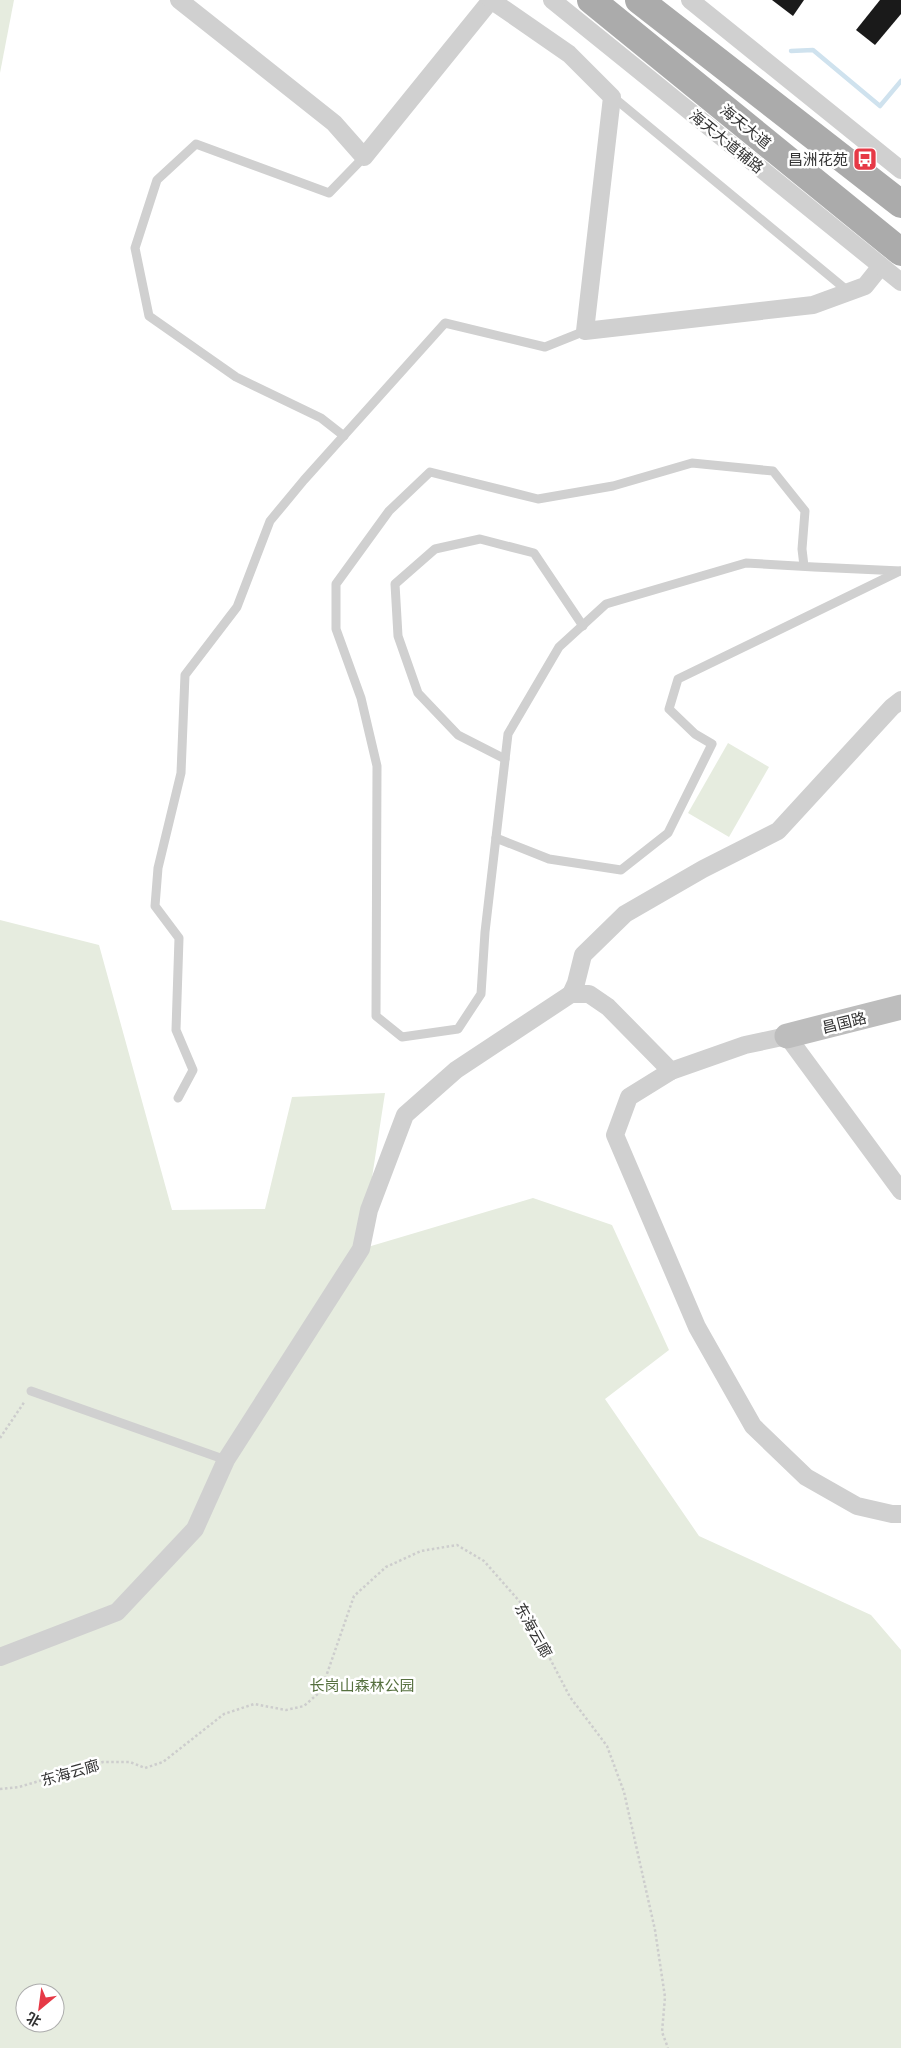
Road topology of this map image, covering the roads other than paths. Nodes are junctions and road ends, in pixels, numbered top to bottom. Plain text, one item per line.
1 (179, 0) edge
2 (491, 0) edge
3 (552, 0) edge
4 (591, 0) edge
5 (639, 0) edge
6 (690, 0) edge
7 (612, 97) junction
8 (364, 156) junction
9 (901, 170) edge
10 (901, 204) edge
11 (891, 259) edge
12 (901, 282) edge
13 (849, 292) junction
14 (585, 331) junction
15 (344, 436) junction
16 (804, 566) junction
17 (900, 571) edge
18 (583, 626) junction
19 (901, 700) edge
20 (505, 759) junction
21 (496, 838) junction
22 (571, 994) junction
23 (901, 1007) edge
24 (787, 1036) junction
25 (671, 1071) junction
26 (178, 1098) dead end
27 (901, 1191) edge
28 (31, 1391) road end
29 (226, 1460) junction
30 (901, 1514) edge
31 (0, 1657) edge

1 - 8 street
2 - 7 street
2 - 8 street
3 - 11 street, 海天大道辅路
4 - 11 main road, 海天大道
5 - 10 main road
6 - 9 street
7 - 13 lane
7 - 14 street
8 - 15 lane
11 - 12 street, 海天大道辅路
11 - 13 street
13 - 14 street
14 - 15 lane
15 - 26 lane
16 - 17 lane
16 - 18 lane
16 - 21 lane
17 - 21 lane
18 - 20 lane
18 - 20 lane
19 - 22 street
20 - 21 lane
22 - 25 street
22 - 29 street
23 - 24 main road, 昌国路
24 - 25 street
24 - 27 street
25 - 30 street
28 - 29 lane
29 - 31 street

